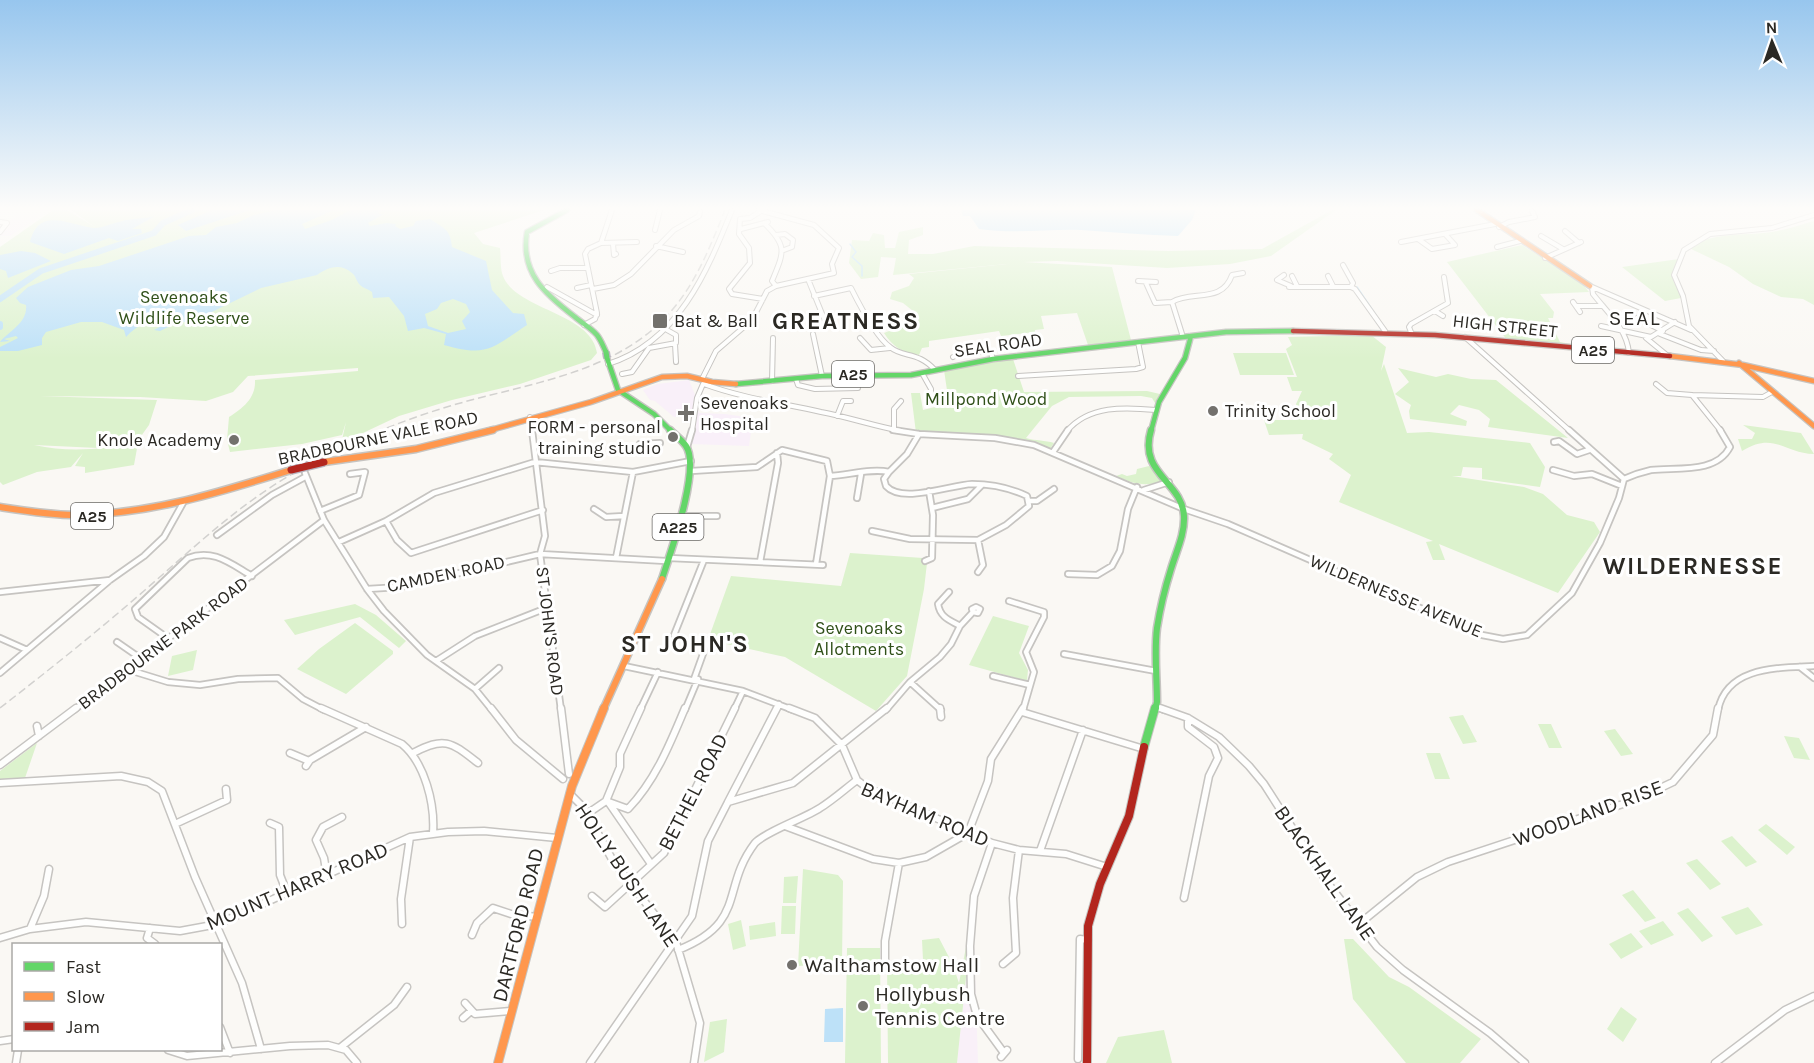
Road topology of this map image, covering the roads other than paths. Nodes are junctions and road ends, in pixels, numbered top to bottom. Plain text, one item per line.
1 (527, 260) edge
2 (586, 260) edge
3 (643, 260) edge
4 (711, 260) edge
5 (750, 260) edge
6 (783, 260) edge
7 (834, 260) edge
8 (1548, 260) edge
9 (1680, 260) edge
10 (1343, 265) dead end
11 (588, 268) junction
12 (551, 272) dead end
13 (1243, 273) dead end
14 (1284, 275) dead end
15 (1292, 276) dead end
16 (1328, 276) dead end
17 (1444, 277) dead end
18 (808, 279) junction
19 (1138, 281) dead end
20 (1156, 282) dead end
21 (1146, 283) junction
22 (776, 286) junction
23 (1297, 286) junction
24 (1333, 286) junction
25 (1591, 286) junction
26 (547, 287) dead end
27 (592, 287) junction
28 (1351, 287) junction
29 (577, 288) dead end
30 (814, 296) junction
31 (763, 299) junction
32 (1172, 302) junction
33 (1573, 302) dead end
34 (1576, 306) junction
35 (1603, 306) junction
36 (1435, 311) junction
37 (1580, 312) dead end
38 (1686, 315) junction
39 (1443, 316) dead end
40 (596, 317) junction
41 (1637, 318) dead end
42 (1676, 323) junction
43 (584, 325) junction
44 (827, 326) dead end
45 (1601, 326) dead end
46 (1620, 328) junction
47 (1410, 329) junction
48 (667, 330) junction
49 (1691, 330) junction
50 (1385, 331) junction
51 (1662, 333) junction
52 (813, 334) dead end
53 (1637, 336) junction
54 (1187, 337) junction
55 (1464, 337) junction
56 (773, 338) dead end
57 (1646, 338) junction
58 (1627, 339) junction
59 (861, 341) dead end
60 (1138, 342) junction
61 (675, 344) junction
62 (890, 348) junction
63 (1714, 351) junction
64 (1629, 353) junction
65 (1668, 356) junction
66 (953, 357) dead end
67 (993, 359) junction
68 (1709, 359) junction
69 (1723, 361) junction
70 (676, 362) dead end
71 (1739, 363) junction
72 (608, 364) junction
73 (1714, 367) dead end
74 (935, 370) junction
75 (922, 373) junction
76 (622, 374) dead end
77 (822, 376) junction
78 (1018, 376) dead end
79 (796, 379) junction
80 (703, 381) junction
81 (772, 381) junction
82 (1814, 381) edge
83 (1656, 384) dead end
84 (857, 387) dead end
85 (931, 389) junction
86 (618, 390) junction
87 (925, 390) dead end
88 (1772, 392) junction
89 (1692, 395) junction
90 (931, 397) dead end
91 (851, 401) dead end
92 (901, 402) dead end
93 (1156, 410) junction
94 (837, 416) junction
95 (530, 417) junction
96 (1811, 420) edge
97 (1814, 426) edge
98 (894, 429) junction
99 (919, 434) junction
100 (1554, 442) dead end
101 (660, 443) dead end
102 (640, 444) dead end
103 (687, 447) junction
104 (1589, 450) junction
105 (1053, 452) junction
106 (777, 453) junction
107 (691, 461) junction
108 (535, 462) junction
109 (1553, 470) dead end
110 (691, 471) junction
111 (633, 472) junction
112 (889, 472) junction
113 (350, 474) dead end
114 (861, 474) junction
115 (830, 476) junction
116 (1624, 479) junction
117 (1169, 482) junction
118 (982, 485) junction
119 (1622, 486) junction
120 (1137, 487) junction
121 (1054, 489) dead end
122 (1144, 490) junction
123 (929, 491) junction
124 (864, 495) dead end
125 (1030, 501) junction
126 (183, 503) junction
127 (3, 508) edge
128 (932, 508) junction
129 (594, 509) dead end
130 (1184, 509) junction
131 (543, 510) junction
132 (320, 511) junction
133 (0, 514) edge
134 (624, 516) junction
135 (681, 516) junction
136 (717, 517) dead end
137 (324, 520) junction
138 (386, 521) junction
139 (882, 525) dead end
140 (872, 531) dead end
141 (880, 531) junction
142 (218, 536) dead end
143 (932, 540) junction
144 (978, 540) junction
145 (339, 542) junction
146 (540, 554) junction
147 (616, 558) junction
148 (669, 560) junction
149 (704, 560) junction
150 (925, 561) dead end
151 (760, 562) junction
152 (816, 564) junction
153 (823, 565) dead end
154 (982, 569) dead end
155 (1068, 574) dead end
156 (252, 576) junction
157 (110, 580) junction
158 (367, 589) junction
159 (949, 591) dead end
160 (0, 592) edge
161 (1009, 601) dead end
162 (549, 607) junction
163 (973, 612) dead end
164 (960, 626) junction
165 (674, 635) dead end
166 (0, 638) edge
167 (169, 639) junction
168 (708, 640) dead end
169 (117, 642) dead end
170 (27, 650) junction
171 (1064, 654) dead end
172 (143, 660) junction
173 (436, 661) junction
174 (624, 666) junction
175 (1798, 666) junction
176 (1814, 666) edge
177 (499, 668) dead end
178 (129, 670) junction
179 (1156, 671) junction
180 (658, 672) junction
181 (0, 673) edge
182 (993, 676) dead end
183 (1814, 678) edge
184 (696, 679) junction
185 (910, 682) junction
186 (1030, 685) junction
187 (475, 688) junction
188 (743, 691) junction
189 (779, 704) junction
190 (1156, 707) junction
191 (1022, 712) junction
192 (941, 717) dead end
193 (1188, 718) junction
194 (37, 726) dead end
195 (366, 727) junction
196 (1083, 730) junction
197 (39, 736) junction
198 (842, 745) junction
199 (1144, 749) junction
200 (290, 753) dead end
201 (413, 753) junction
202 (478, 763) dead end
203 (0, 765) edge
204 (577, 774) junction
205 (566, 776) junction
206 (857, 780) junction
207 (0, 783) edge
208 (572, 786) junction
209 (226, 789) dead end
210 (570, 794) junction
211 (607, 802) junction
212 (728, 802) junction
213 (587, 814) junction
214 (342, 817) dead end
215 (270, 823) dead end
216 (175, 824) junction
217 (785, 826) junction
218 (433, 833) junction
219 (968, 833) junction
220 (410, 837) junction
221 (557, 838) junction
222 (992, 843) junction
223 (1019, 850) junction
224 (1040, 851) junction
225 (899, 862) junction
226 (651, 864) junction
227 (1104, 866) junction
228 (50, 869) dead end
229 (327, 876) junction
230 (629, 882) junction
231 (287, 893) junction
232 (592, 896) dead end
233 (1184, 898) dead end
234 (401, 906) junction
235 (394, 909) dead end
236 (537, 917) junction
237 (218, 924) junction
238 (402, 924) dead end
239 (1359, 924) junction
240 (30, 928) junction
241 (150, 928) junction
242 (472, 935) dead end
243 (0, 938) edge
244 (153, 943) edge
245 (677, 946) junction
246 (885, 960) dead end
247 (1003, 964) dead end
248 (407, 987) dead end
249 (1814, 996) edge
250 (1083, 1002) junction
251 (465, 1004) dead end
252 (471, 1011) junction
253 (513, 1011) junction
254 (464, 1018) dead end
255 (222, 1032) edge
256 (340, 1047) junction
257 (261, 1049) junction
258 (171, 1051) edge
259 (230, 1053) junction
260 (1004, 1053) dead end
261 (187, 1056) junction
262 (1077, 1059) dead end
263 (183, 1063) edge
264 (357, 1063) edge
265 (498, 1063) edge
266 (590, 1063) edge
267 (694, 1063) edge
268 (1087, 1063) edge
269 (1525, 1063) edge
270 (1715, 1063) edge

1 - 43 main road
2 - 11 street
3 - 27 street
4 - 48 street
5 - 31 street
6 - 22 street
7 - 18 street
8 - 25 main road
9 - 38 street
10 - 28 street
11 - 12 street
11 - 27 street
13 - 32 street
14 - 23 street
15 - 23 street
16 - 24 street
17 - 36 street
18 - 22 street
18 - 30 street
19 - 21 street
20 - 21 street
21 - 32 street
22 - 31 street
23 - 24 street
24 - 28 street
25 - 35 street
25 - 42 street
26 - 40 street
27 - 29 street
27 - 40 street
28 - 50 street
30 - 44 street
30 - 62 street
31 - 80 street
32 - 54 street
33 - 34 street
34 - 35 street
34 - 37 street
35 - 46 street
36 - 39 street
36 - 47 street
38 - 42 street
38 - 49 street
40 - 43 street
41 - 51 street
42 - 49 street
42 - 51 street
43 - 72 main road, bridge
45 - 46 street
46 - 53 street
46 - 58 street
47 - 50 main road, HIGH STREET / A25
47 - 55 main road, HIGH STREET / A25
48 - 61 street
48 - 72 street
49 - 63 street
50 - 54 main road, SEAL ROAD / A25
51 - 57 street
51 - 63 street
52 - 77 street
53 - 57 street
53 - 58 street
54 - 60 main road, SEAL ROAD / A25
54 - 93 main road
55 - 64 main road, HIGH STREET / A25
55 - 104 street
56 - 81 street
57 - 65 street
58 - 64 street
59 - 62 street
60 - 67 main road, SEAL ROAD / A25
60 - 78 street
61 - 70 street
61 - 76 street
62 - 74 street
63 - 69 street
64 - 65 main road, HIGH STREET / A25
65 - 68 main road, HIGH STREET / A25
66 - 67 street
67 - 74 main road, SEAL ROAD / A25
68 - 69 main road, HIGH STREET / A25
68 - 73 street
69 - 71 main road, HIGH STREET / A25
71 - 82 main road, A25
71 - 88 main road
72 - 86 main road
74 - 75 main road, SEAL ROAD / A25
75 - 77 main road, SEAL ROAD / A25
75 - 85 street
77 - 79 main road, SEAL ROAD / A25
79 - 81 main road, SEAL ROAD / A25
79 - 84 street
80 - 81 main road, SEAL ROAD / A25
80 - 86 main road, SEAL ROAD / A25
80 - 94 street, WILDERNESSE AVENUE
80 - 103 street
83 - 89 street
85 - 87 street
85 - 90 street
86 - 95 main road, BRADBOURNE VALE ROAD / A25
86 - 103 main road, A225
88 - 89 street
88 - 96 main road
89 - 116 street
91 - 94 street
92 - 98 street
93 - 105 street
93 - 117 main road
94 - 98 street, WILDERNESSE AVENUE
95 - 108 street, ST JOHN'S ROAD
95 - 126 main road, BRADBOURNE VALE ROAD / A25, bridge
96 - 97 main road
98 - 99 street, WILDERNESSE AVENUE
99 - 105 street, WILDERNESSE AVENUE
99 - 112 street
100 - 104 street
101 - 102 street
103 - 107 main road, A225
104 - 116 street
105 - 120 street, WILDERNESSE AVENUE
106 - 110 street
106 - 115 street
106 - 151 street
107 - 110 main road, A225
107 - 111 street
108 - 111 street
108 - 131 street, ST JOHN'S ROAD
108 - 138 street
109 - 119 street
110 - 135 main road, A225
111 - 134 street
112 - 114 street
112 - 123 street
113 - 132 street
114 - 115 street
114 - 124 street
115 - 152 street
116 - 119 street, WILDERNESSE AVENUE
117 - 122 street
117 - 130 main road
118 - 123 street
118 - 125 street
118 - 128 street
119 - 130 street, WILDERNESSE AVENUE
120 - 122 street, WILDERNESSE AVENUE
120 - 155 street
121 - 125 street
122 - 130 street, WILDERNESSE AVENUE
123 - 128 street
125 - 144 street
126 - 127 main road, BRADBOURNE VALE ROAD / A25
126 - 157 street
127 - 133 street
128 - 143 street
129 - 134 street
130 - 179 main road
131 - 138 street
131 - 146 street, ST JOHN'S ROAD
132 - 137 street
132 - 142 street
134 - 147 street
135 - 136 street
135 - 148 main road, A225
137 - 145 street
137 - 156 street, BRADBOURNE PARK ROAD
138 - 145 street
139 - 141 street
140 - 141 street
141 - 143 street
143 - 144 street
143 - 150 street
144 - 154 street
145 - 158 street
146 - 147 street, CAMDEN ROAD
146 - 158 street, CAMDEN ROAD
146 - 162 street, ST JOHN'S ROAD
147 - 148 street, CAMDEN ROAD
148 - 149 street, CAMDEN ROAD
148 - 174 main road, A225
149 - 151 street, CAMDEN ROAD
149 - 165 street
151 - 152 street, CAMDEN ROAD
152 - 153 street, CAMDEN ROAD
156 - 167 street, BRADBOURNE PARK ROAD
156 - 167 street
157 - 160 street
157 - 170 street
158 - 173 street
159 - 164 street
161 - 186 street
162 - 173 street
162 - 205 street, ST JOHN'S ROAD
163 - 164 street
164 - 185 street
166 - 170 street
167 - 172 street, BRADBOURNE PARK ROAD
168 - 184 street
169 - 172 street
170 - 181 street
171 - 179 street
172 - 178 street, BRADBOURNE PARK ROAD
173 - 187 street
174 - 180 street
174 - 204 main road, A225
175 - 176 street, WOODLAND RISE
175 - 183 street
175 - 239 street, WOODLAND RISE
177 - 187 street
178 - 195 street
178 - 197 street, BRADBOURNE PARK ROAD
179 - 190 main road
180 - 184 street
180 - 211 street
182 - 186 street
184 - 188 street
184 - 211 street
185 - 192 street
185 - 198 street
186 - 191 street
187 - 205 street
188 - 189 street
188 - 226 street, BETHEL ROAD
189 - 198 street
189 - 212 street
190 - 193 street, BLACKHALL LANE
190 - 199 main road
191 - 196 street
191 - 219 street
193 - 233 street
193 - 239 street, BLACKHALL LANE
194 - 197 street
195 - 200 street
195 - 201 street
196 - 199 street
196 - 224 street
197 - 203 street, BRADBOURNE PARK ROAD
198 - 206 street
198 - 212 street
199 - 227 main road
201 - 202 street
201 - 218 street
204 - 205 street
204 - 208 main road, A225
205 - 208 street
206 - 217 street, BAYHAM ROAD
206 - 219 street, BAYHAM ROAD
207 - 216 street
208 - 210 main road, A225
209 - 216 street
210 - 213 street, HOLLY BUSH LANE
210 - 221 main road, DARTFORD ROAD / A225
211 - 213 street
211 - 226 street
212 - 245 street
213 - 230 street, HOLLY BUSH LANE
214 - 229 street
215 - 231 street
216 - 237 street
217 - 225 street
217 - 245 street, BAYHAM ROAD
218 - 220 street, MOUNT HARRY ROAD
218 - 221 street, MOUNT HARRY ROAD
219 - 222 street, BAYHAM ROAD
219 - 225 street
220 - 229 street, MOUNT HARRY ROAD
220 - 234 street
221 - 236 main road, DARTFORD ROAD / A225
222 - 223 street, BAYHAM ROAD
222 - 260 street
223 - 224 street, BAYHAM ROAD
223 - 247 street
224 - 227 street, BAYHAM ROAD
225 - 246 street
226 - 230 street, BETHEL ROAD
227 - 250 main road
228 - 240 street
229 - 231 street, MOUNT HARRY ROAD
230 - 232 street, BETHEL ROAD
230 - 245 street, HOLLY BUSH LANE
231 - 237 street, MOUNT HARRY ROAD
234 - 235 street
234 - 238 street
236 - 242 street
236 - 253 main road, DARTFORD ROAD / A225
237 - 241 street, MOUNT HARRY ROAD
237 - 257 street
239 - 269 street, BLACKHALL LANE
240 - 241 street, MOUNT HARRY ROAD
240 - 243 street, MOUNT HARRY ROAD
241 - 244 street
245 - 266 street
245 - 267 street, HOLLY BUSH LANE
248 - 256 street
249 - 270 street
250 - 262 street
250 - 268 main road
251 - 252 street
252 - 253 street
252 - 254 street
253 - 265 main road, DARTFORD ROAD / A225
255 - 259 street
256 - 257 street
256 - 264 street
257 - 259 street
258 - 261 street
259 - 261 street
261 - 263 street

